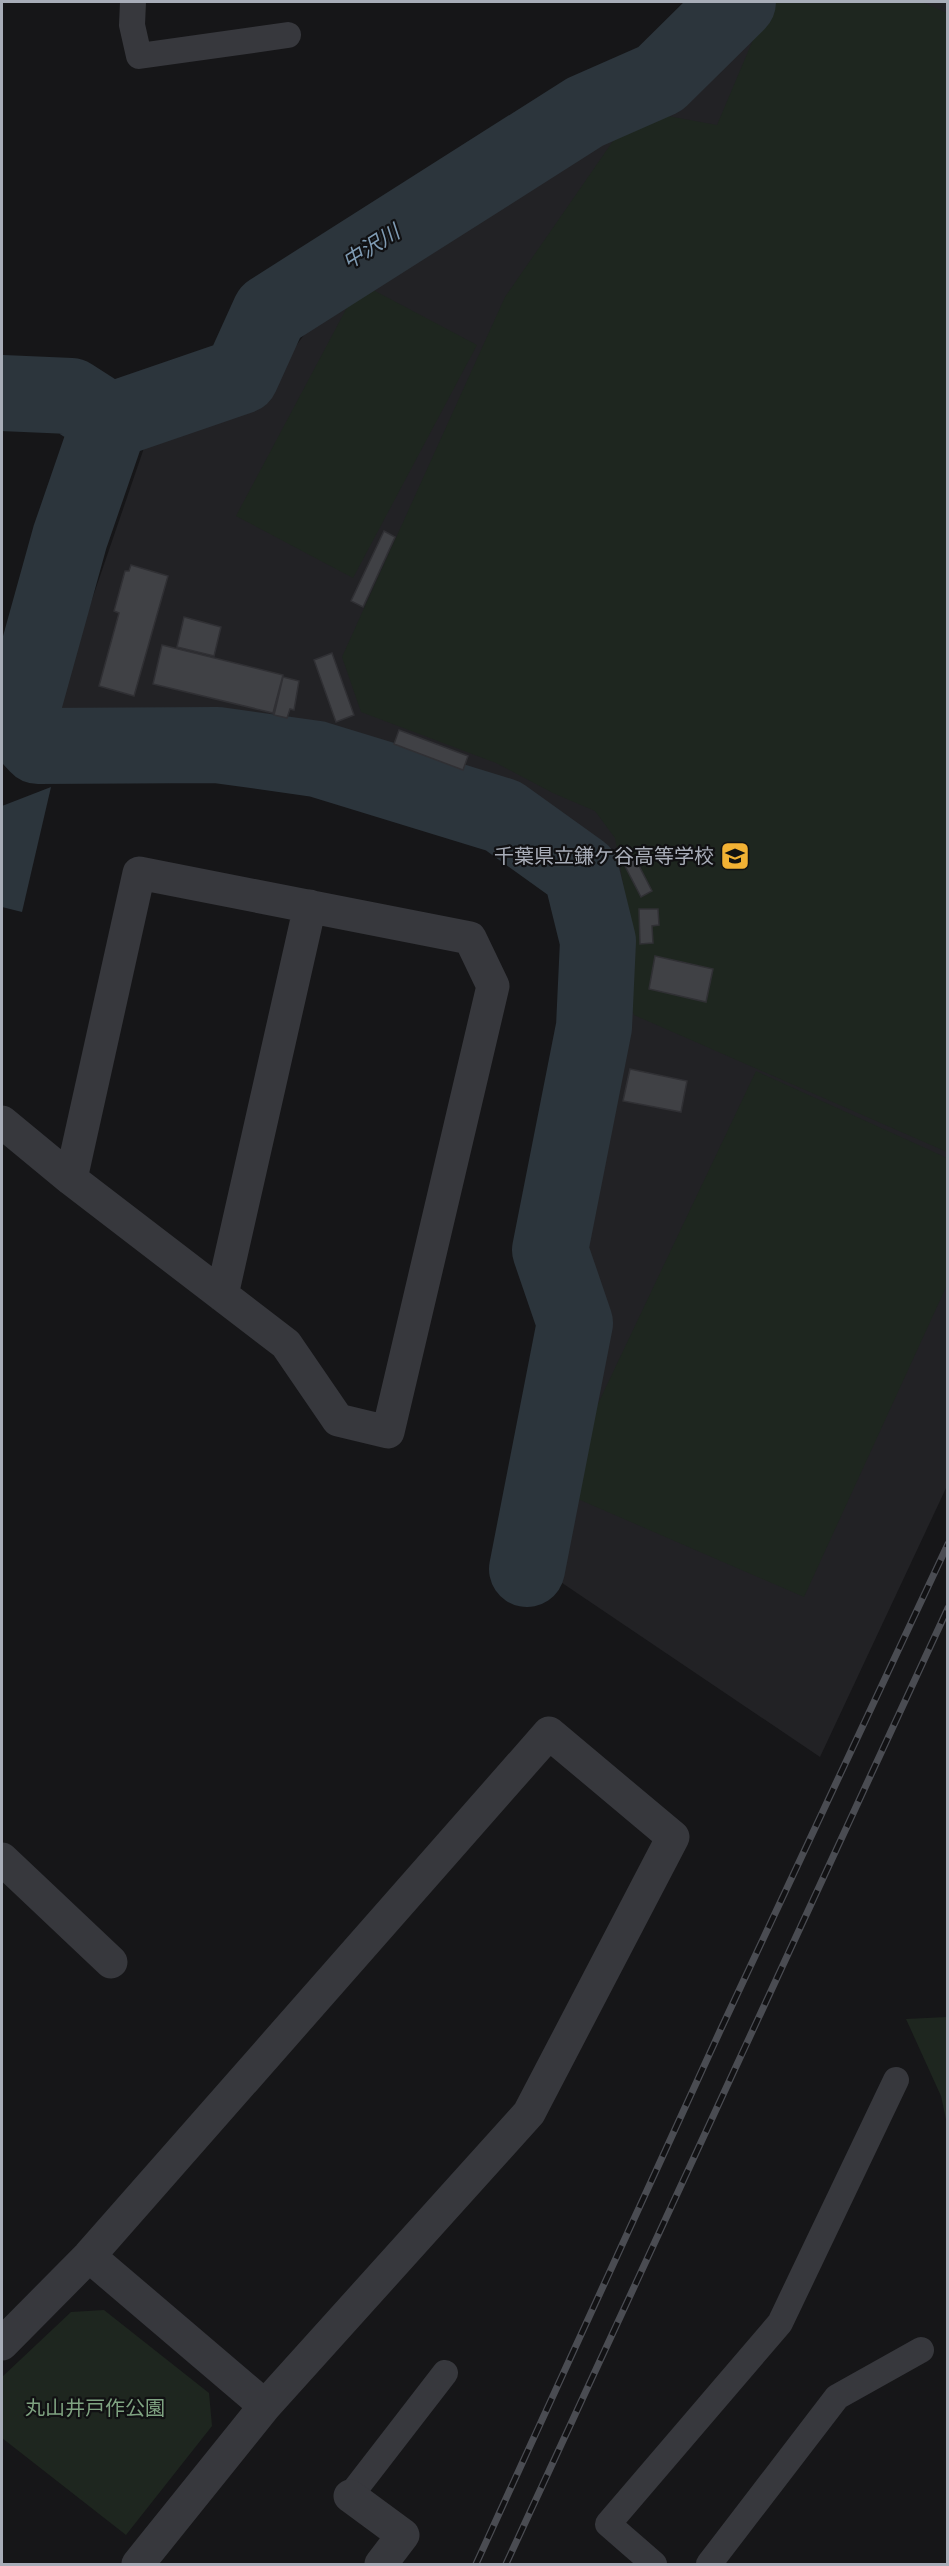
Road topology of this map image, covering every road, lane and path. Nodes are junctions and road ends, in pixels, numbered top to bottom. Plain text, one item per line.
1 (133, 2) edge
2 (288, 35) dead end
3 (310, 906) junction
4 (2, 1122) edge
5 (70, 1179) junction
6 (222, 1295) junction
7 (2, 1859) edge
8 (111, 1962) dead end
9 (896, 2080) dead end
10 (89, 2256) junction
11 (2, 2344) edge
12 (921, 2350) dead end
13 (446, 2373) dead end
14 (265, 2406) junction
15 (350, 2496) joint
16 (138, 2565) edge
17 (381, 2565) edge
18 (654, 2565) edge
19 (709, 2565) edge

1 - 2 lane
3 - 5 street
3 - 6 street
3 - 6 street
4 - 5 street
5 - 6 street
7 - 8 street
9 - 18 lane
10 - 11 street
10 - 14 street
10 - 14 street
12 - 19 lane
13 - 15 lane
14 - 16 street
15 - 17 street

